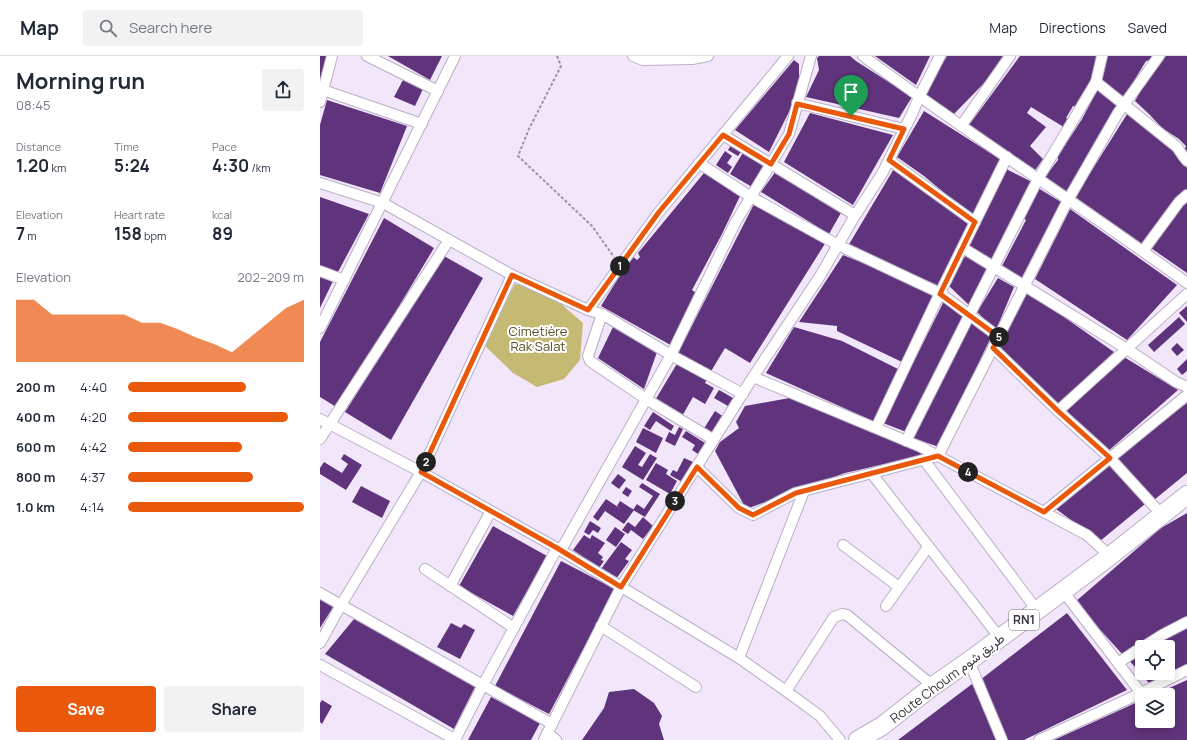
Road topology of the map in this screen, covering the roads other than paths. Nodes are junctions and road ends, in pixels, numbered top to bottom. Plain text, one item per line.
1 (332, 56) edge
2 (367, 56) edge
3 (455, 56) edge
4 (633, 56) edge
5 (708, 56) edge
6 (788, 56) edge
7 (811, 56) edge
8 (863, 56) edge
9 (940, 56) edge
10 (1010, 56) edge
11 (1102, 56) edge
12 (1159, 56) edge
13 (1096, 82) junction
14 (322, 89) edge
15 (438, 90) junction
16 (919, 97) junction
17 (320, 102) edge
18 (797, 104) junction
19 (1125, 104) junction
20 (422, 124) junction
21 (961, 126) junction
22 (904, 129) junction
23 (723, 135) junction
24 (1007, 157) junction
25 (889, 160) junction
26 (1187, 161) edge
27 (699, 164) junction
28 (771, 164) junction
29 (1038, 179) junction
30 (320, 183) edge
31 (1187, 195) edge
32 (751, 197) junction
33 (1068, 200) junction
34 (383, 203) junction
35 (855, 215) junction
36 (975, 222) junction
37 (449, 240) junction
38 (838, 245) junction
39 (963, 248) junction
40 (1143, 251) junction
41 (994, 267) junction
42 (320, 271) edge
43 (512, 275) junction
44 (344, 280) junction
45 (1187, 283) edge
46 (1024, 286) junction
47 (940, 294) junction
48 (1187, 294) edge
49 (588, 310) junction
50 (602, 314) junction
51 (969, 315) junction
52 (320, 328) edge
53 (999, 337) junction
54 (993, 348) junction
55 (1127, 348) junction
56 (671, 355) junction
57 (753, 377) junction
58 (1187, 387) edge
59 (742, 394) junction
60 (1187, 395) edge
61 (646, 399) junction
62 (1058, 411) junction
63 (320, 419) edge
64 (330, 424) junction
65 (876, 428) junction
66 (320, 439) edge
67 (714, 440) junction
68 (906, 441) junction
69 (938, 456) junction
70 (1110, 458) junction
71 (924, 460) junction
72 (697, 467) junction
73 (421, 472) junction
74 (872, 474) junction
75 (804, 491) junction
76 (1187, 495) edge
77 (491, 511) junction
78 (1044, 512) junction
79 (1162, 515) junction
80 (843, 545) dead end
81 (928, 546) junction
82 (559, 549) junction
83 (1110, 556) junction
84 (425, 569) dead end
85 (450, 586) junction
86 (621, 587) junction
87 (899, 588) junction
88 (1063, 591) junction
89 (320, 592) edge
90 (341, 605) junction
91 (886, 606) dead end
92 (1037, 610) junction
93 (1187, 622) edge
94 (601, 626) junction
95 (514, 628) junction
96 (1000, 638) junction
97 (1154, 640) edge
98 (320, 643) edge
99 (1135, 652) edge
100 (739, 658) junction
101 (969, 661) junction
102 (1118, 663) junction
103 (320, 665) edge
104 (1187, 670) edge
105 (483, 685) junction
106 (933, 686) junction
107 (696, 687) dead end
108 (1137, 688) edge
109 (1151, 688) edge
110 (786, 691) junction
111 (1135, 696) edge
112 (552, 724) junction
113 (545, 737) edge
114 (455, 740) edge
115 (556, 740) edge
116 (840, 740) edge
117 (858, 740) edge
118 (1002, 740) edge
119 (1039, 740) edge

1 - 14 street
2 - 15 street
3 - 15 street
4 - 5 street
6 - 23 street
7 - 18 street
8 - 16 street
9 - 16 street
10 - 21 street
11 - 13 street
12 - 19 street
13 - 19 street
13 - 29 street
14 - 17 street
14 - 20 street
15 - 20 street
16 - 21 street
16 - 22 street
18 - 22 street
18 - 28 street
19 - 26 street
19 - 33 street
20 - 34 street
21 - 24 street
22 - 25 street
23 - 27 street
23 - 28 street
24 - 29 street
24 - 36 street
25 - 35 street
25 - 36 street
27 - 32 street
27 - 49 street
28 - 32 street
28 - 35 street
29 - 33 street
29 - 41 street
30 - 34 street
31 - 40 street
32 - 38 street
32 - 56 street
33 - 40 street
33 - 46 street
34 - 37 street
34 - 44 street
35 - 38 street
36 - 39 street
37 - 43 street
37 - 64 street
38 - 47 street
38 - 57 street
39 - 41 street
39 - 47 street
40 - 45 street
41 - 46 street
41 - 51 street
42 - 44 street
43 - 49 street
43 - 73 street
44 - 52 street
46 - 53 street
46 - 55 street
47 - 51 street
47 - 65 street
48 - 55 street
49 - 50 street
50 - 56 street
50 - 61 street
51 - 53 street
51 - 68 street
53 - 54 street
54 - 62 street
54 - 69 street
55 - 58 street
55 - 62 street
56 - 59 street
56 - 61 street
57 - 59 street
57 - 65 street
59 - 67 street
60 - 70 street
61 - 67 street
61 - 82 street
62 - 70 street
63 - 64 street
64 - 66 street
64 - 73 street
65 - 68 street
67 - 72 street
68 - 69 street
69 - 71 street
69 - 78 street
70 - 78 street
70 - 79 street
71 - 74 street
71 - 92 street
72 - 75 street
72 - 86 street
73 - 77 street
73 - 90 street
74 - 75 street
74 - 81 street
75 - 100 street
76 - 79 highway, Route Choum طريق شوم / RN1
77 - 82 street
77 - 85 street
78 - 83 street
79 - 83 highway, Route Choum طريق شوم / RN1
80 - 87 street
81 - 87 street
81 - 96 street
82 - 86 street
82 - 95 street
83 - 88 highway, Route Choum طريق شوم / RN1
84 - 85 street
85 - 95 street
86 - 94 street
86 - 100 street
87 - 91 street
88 - 92 highway, Route Choum طريق شوم / RN1
88 - 102 street
89 - 90 street
90 - 98 street
90 - 105 street
92 - 96 highway, Route Choum طريق شوم / RN1
93 - 97 street
94 - 107 street
94 - 112 street
95 - 105 street
96 - 101 highway, Route Choum طريق شوم / RN1
99 - 102 street
100 - 110 street
101 - 106 highway, Route Choum طريق شوم / RN1
101 - 118 street
102 - 108 street
103 - 114 street
104 - 109 street
105 - 112 street
105 - 114 street
106 - 110 street
106 - 117 highway, Route Choum طريق شوم / RN1
110 - 116 street
111 - 119 street
112 - 113 street
113 - 115 street

